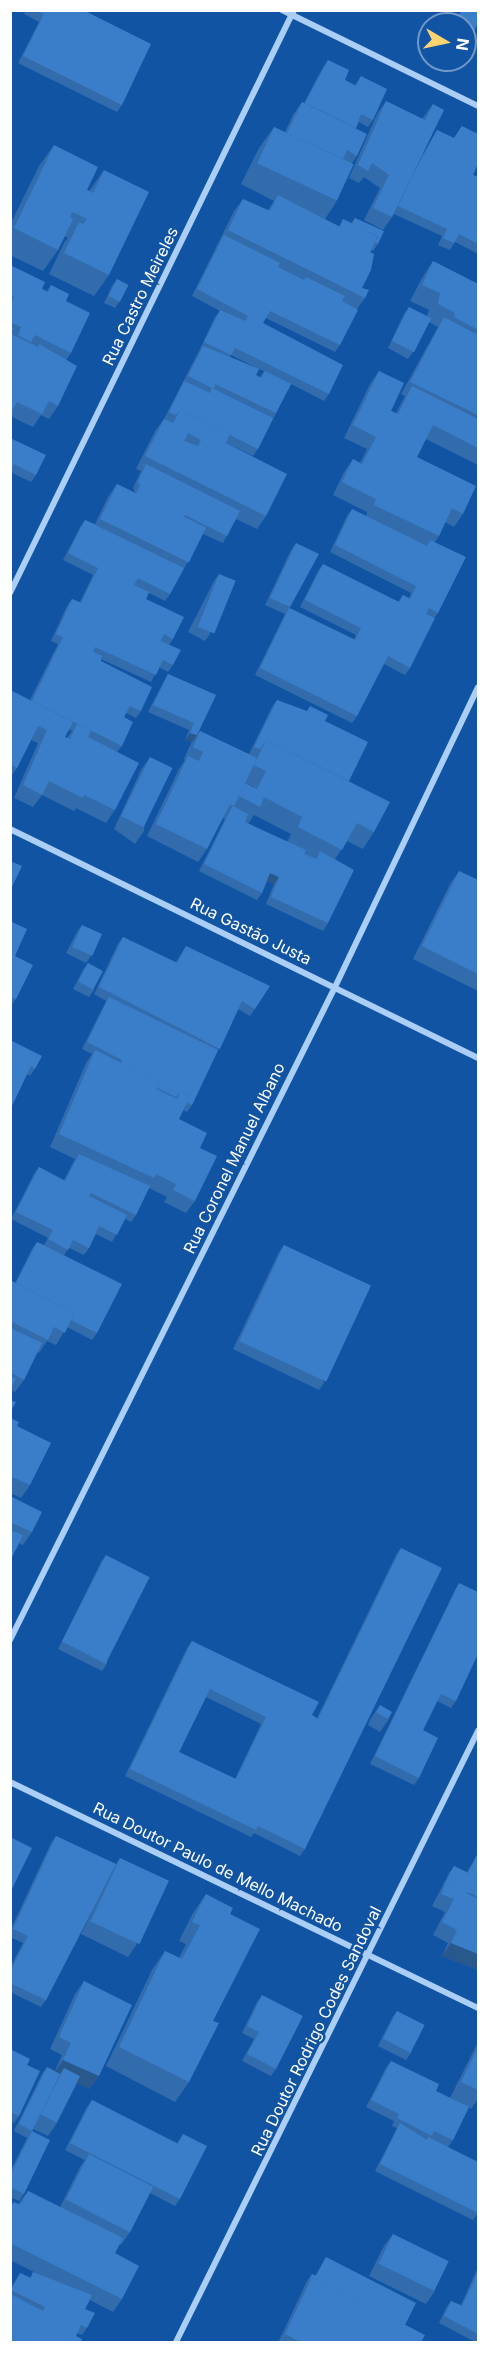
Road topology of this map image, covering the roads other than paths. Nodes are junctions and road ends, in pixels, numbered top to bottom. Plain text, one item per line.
1 (282, 10) edge
2 (293, 13) edge
3 (478, 106) edge
4 (10, 593) edge
5 (478, 687) edge
6 (10, 829) edge
7 (334, 987) junction
8 (478, 1058) edge
9 (10, 1640) edge
10 (478, 1731) edge
11 (10, 1782) edge
12 (369, 1954) junction
13 (478, 2008) edge
14 (176, 2343) edge

1 - 2 street
2 - 3 street
2 - 4 street, Rua Castro Meireles
5 - 7 street, Rua Coronel Manuel Albano
6 - 7 street, Rua Gastão Justa
7 - 8 street, Rua Gastão Justa
7 - 9 street, Rua Coronel Manuel Albano
10 - 12 street, Rua Doutor Rodrigo Codes Sandoval
11 - 12 street, Rua Doutor Paulo de Mello Machado
12 - 13 street, Rua Doutor Paulo de Mello Machado
12 - 14 street, Rua Doutor Rodrigo Codes Sandoval

